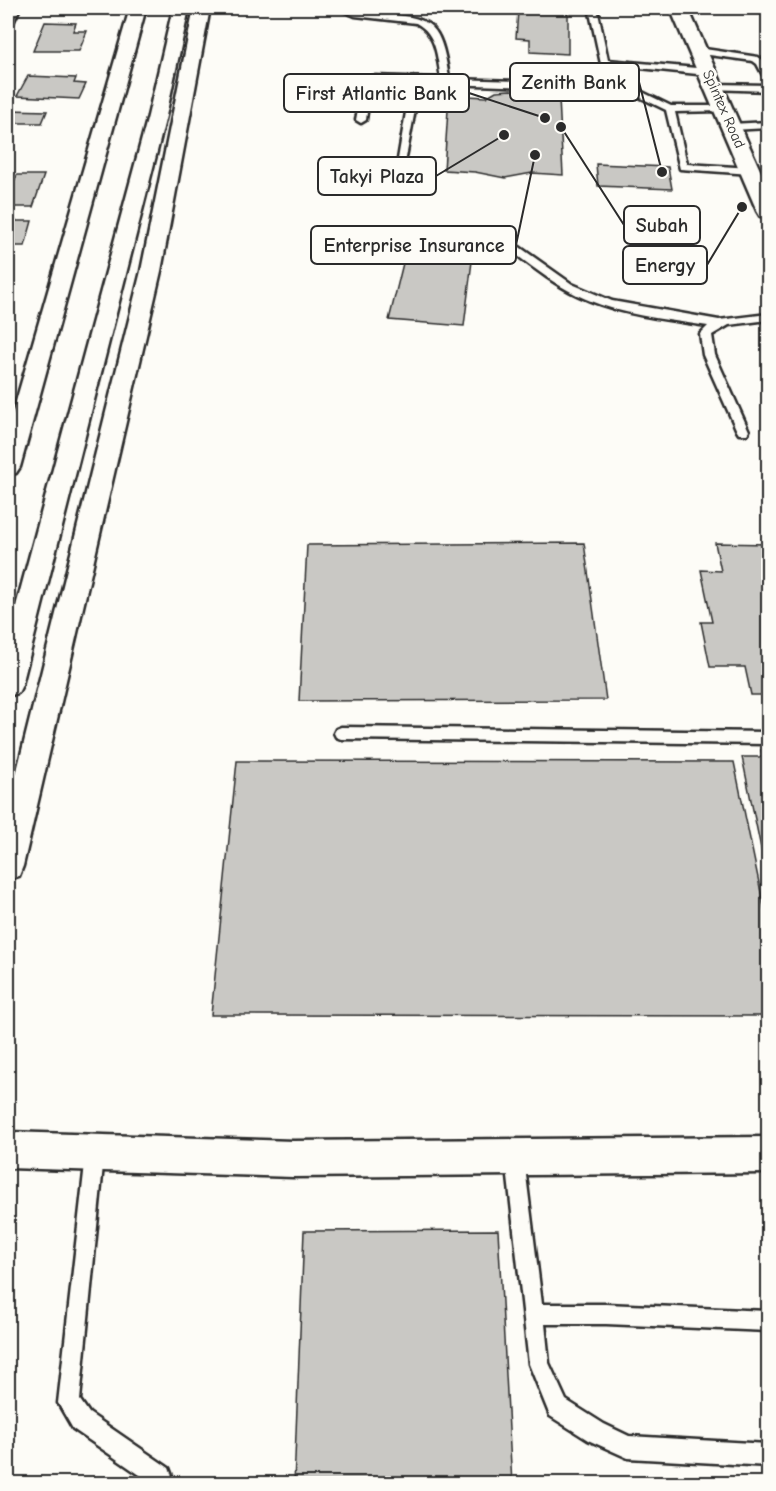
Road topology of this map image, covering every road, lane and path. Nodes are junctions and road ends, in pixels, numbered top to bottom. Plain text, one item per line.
1 (12, 8) edge
2 (138, 8) edge
3 (181, 8) edge
4 (202, 8) edge
5 (340, 8) edge
6 (593, 8) edge
7 (679, 8) edge
8 (8, 20) edge
9 (698, 51) junction
10 (767, 73) edge
11 (416, 80) junction
12 (710, 80) junction
13 (449, 81) junction
14 (768, 88) edge
15 (723, 108) junction
16 (670, 109) junction
17 (361, 120) dead end
18 (768, 125) edge
19 (732, 127) junction
20 (400, 163) dead end
21 (751, 171) junction
22 (768, 211) edge
23 (500, 238) dead end
24 (768, 317) edge
25 (720, 324) junction
26 (743, 431) dead end
27 (8, 466) edge
28 (8, 685) edge
29 (341, 733) dead end
30 (768, 738) edge
31 (8, 866) edge
32 (8, 1150) edge
33 (95, 1155) junction
34 (768, 1155) edge
35 (515, 1159) junction
36 (534, 1314) junction
37 (768, 1321) edge
38 (768, 1455) edge
39 (161, 1476) dead end

1 - 8 street
2 - 27 street
3 - 28 street
4 - 31 street
5 - 13 lane
6 - 12 lane
7 - 9 main road, Spintex Road
9 - 10 lane
9 - 12 main road, Spintex Road
11 - 13 lane
11 - 17 lane
11 - 20 lane
12 - 14 lane
12 - 15 main road, Spintex Road
13 - 16 lane
15 - 16 lane
15 - 19 main road, Spintex Road
16 - 21 lane
18 - 19 lane
19 - 21 main road, Spintex Road
21 - 22 main road, Spintex Road
23 - 25 lane
24 - 25 lane
25 - 26 lane
29 - 30 lane
32 - 33 street
33 - 35 street
33 - 39 lane
34 - 35 street
35 - 36 lane
36 - 37 lane
36 - 38 lane

